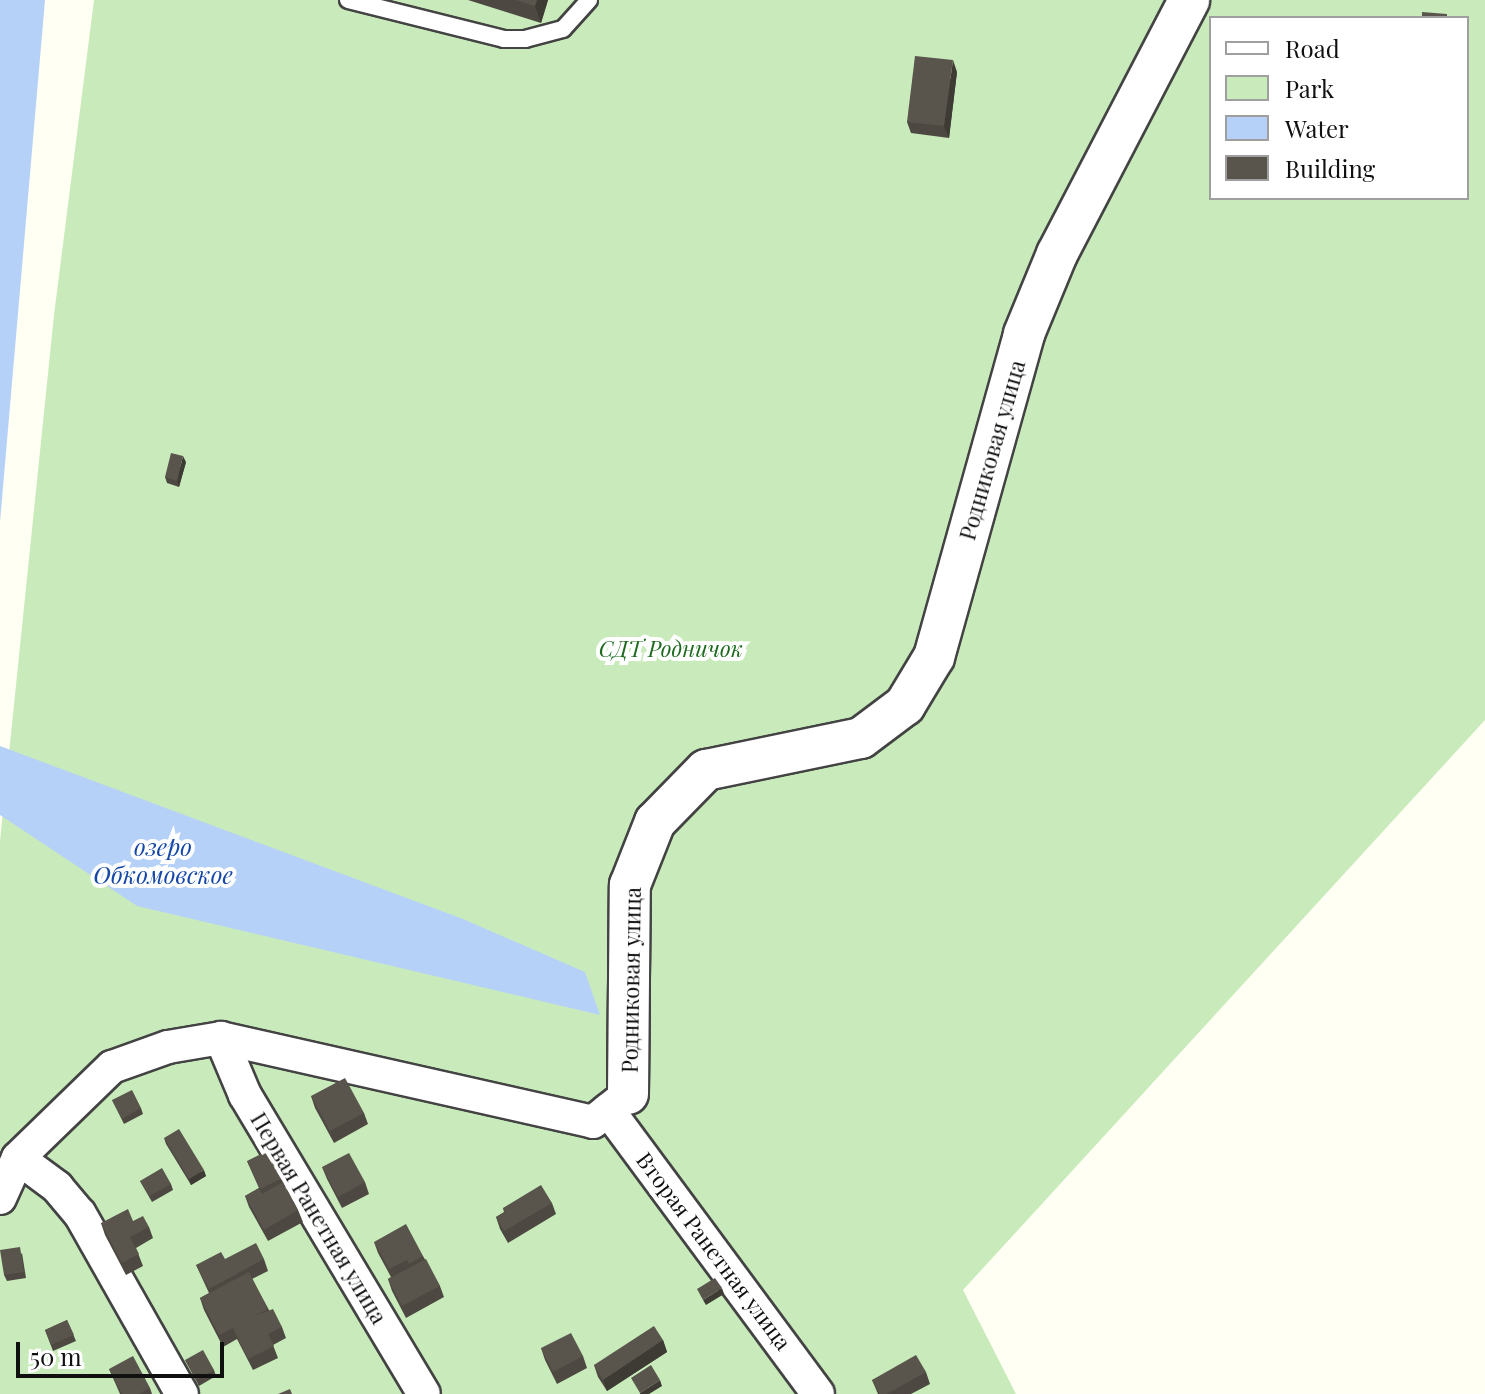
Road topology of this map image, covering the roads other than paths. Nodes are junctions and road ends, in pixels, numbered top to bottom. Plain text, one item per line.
1 (348, 0) edge
2 (589, 0) edge
3 (1189, 0) edge
4 (221, 1038) junction
5 (618, 1102) junction
6 (18, 1158) junction
7 (0, 1198) edge
8 (182, 1394) edge
9 (424, 1394) edge
10 (818, 1394) edge

1 - 2 lane
3 - 5 street, Родниковая улица
4 - 5 street
4 - 6 street
4 - 9 street, Первая Ранетная улица
5 - 10 street, Вторая Ранетная улица
6 - 7 street
6 - 8 street

